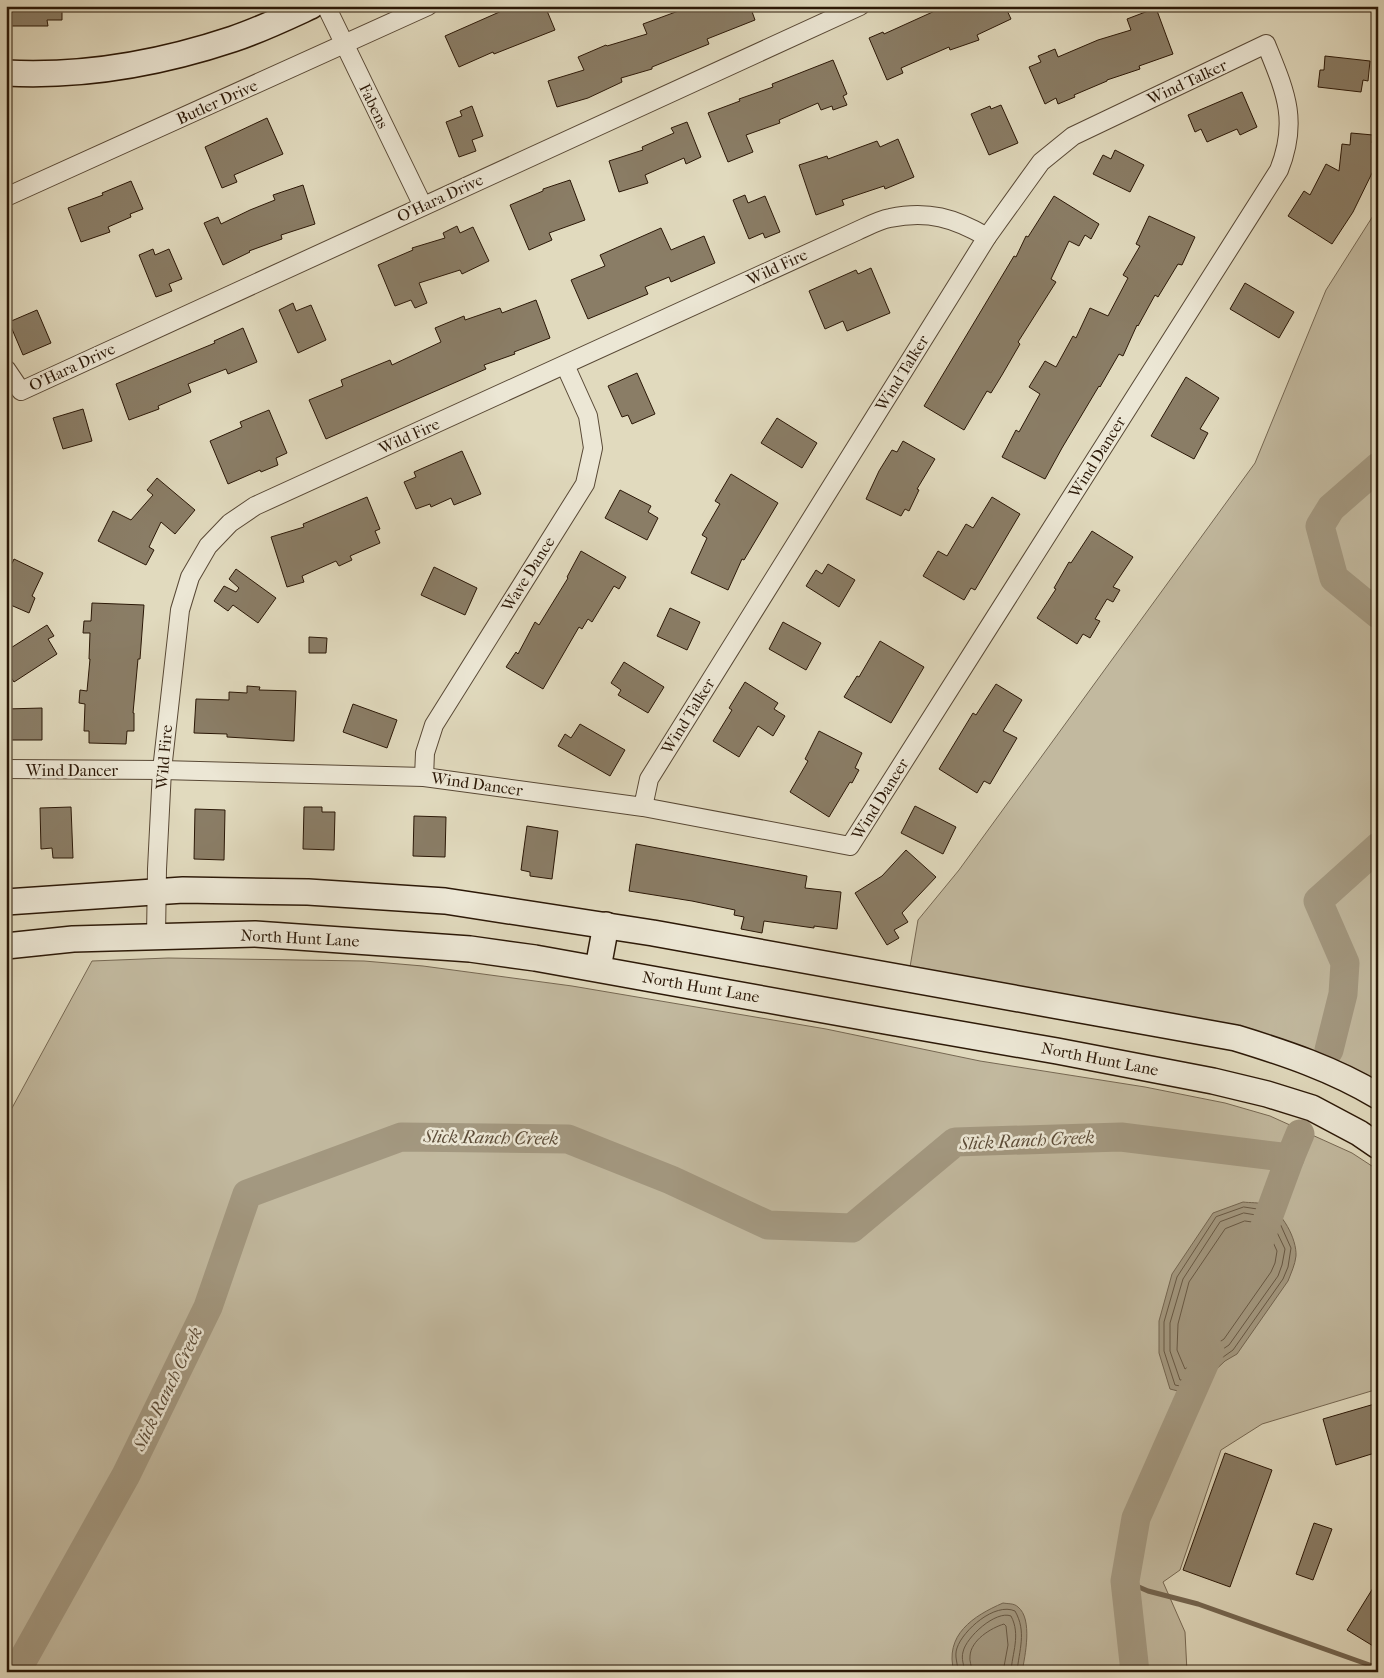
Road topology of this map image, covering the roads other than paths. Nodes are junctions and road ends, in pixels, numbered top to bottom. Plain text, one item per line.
1 (311, 6) edge
2 (326, 6) edge
3 (428, 6) edge
4 (860, 6) edge
5 (1266, 44) joint
6 (344, 45) junction
7 (6, 73) edge
8 (6, 197) edge
9 (423, 206) junction
10 (987, 237) junction
11 (565, 365) junction
12 (6, 369) edge
13 (6, 769) edge
14 (162, 770) junction
15 (424, 777) junction
16 (643, 807) junction
17 (157, 891) junction
18 (6, 902) edge
19 (606, 925) junction
20 (156, 936) junction
21 (6, 946) edge
22 (598, 968) junction
23 (1378, 1096) edge
24 (1378, 1146) edge

1 - 7 main road
2 - 6 street, Fabens
3 - 6 street, Butler Drive
4 - 9 street, O'Hara Drive
5 - 10 street, Wind Talker
5 - 16 street, Wind Dancer
6 - 8 street, Butler Drive
6 - 9 street, Fabens
9 - 12 street, O'Hara Drive
10 - 11 street, Wild Fire
10 - 16 street, Wind Talker
11 - 14 street, Wild Fire
11 - 15 street, Wave Dance
13 - 14 street, Wind Dancer
14 - 15 street, Wind Dancer
14 - 17 street, Wild Fire
15 - 16 street, Wind Dancer
17 - 18 main road
17 - 19 main road
17 - 20 street, Wild Fire
19 - 22 main road
19 - 23 main road
20 - 21 main road, North Hunt Lane
20 - 22 main road, North Hunt Lane
22 - 24 main road, North Hunt Lane

